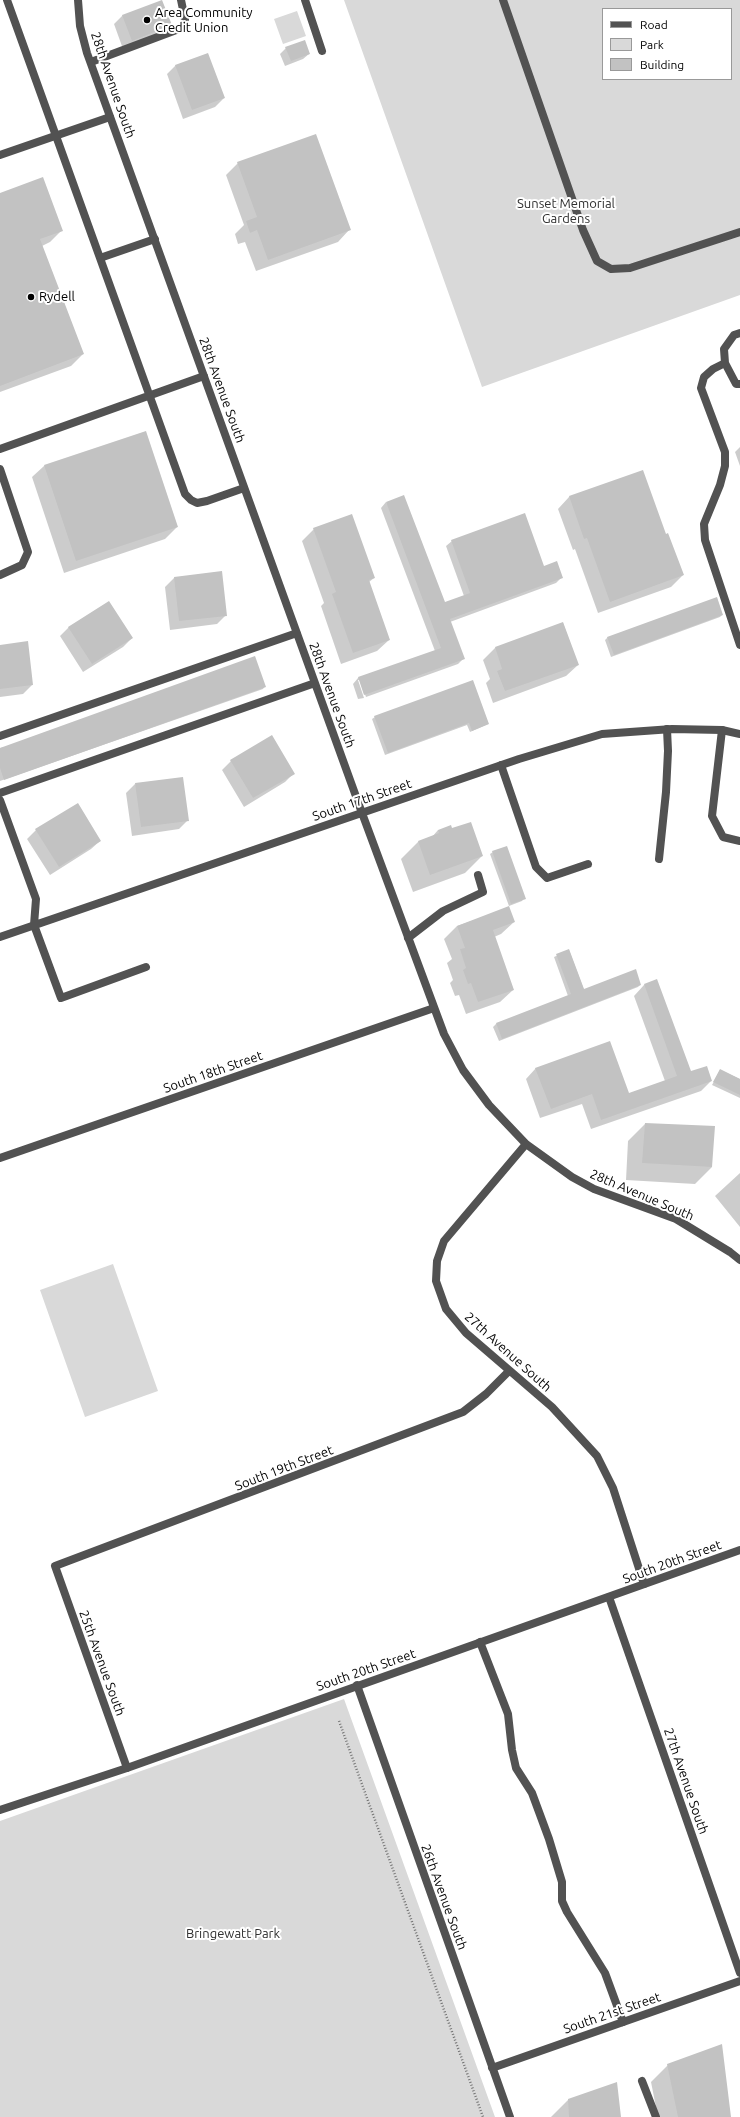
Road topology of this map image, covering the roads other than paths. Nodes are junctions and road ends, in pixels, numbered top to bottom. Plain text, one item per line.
1 (7, 0) edge
2 (78, 0) edge
3 (180, 0) edge
4 (305, 0) edge
5 (503, 0) edge
6 (322, 51) dead end
7 (91, 62) junction
8 (110, 117) junction
9 (55, 136) junction
10 (0, 155) edge
11 (740, 232) edge
12 (154, 239) junction
13 (100, 258) junction
14 (740, 333) edge
15 (725, 363) junction
16 (204, 376) junction
17 (740, 384) edge
18 (150, 396) junction
19 (0, 449) edge
20 (0, 469) edge
21 (244, 488) junction
22 (0, 575) edge
23 (296, 632) junction
24 (740, 645) edge
25 (315, 683) junction
26 (667, 729) junction
27 (722, 730) junction
28 (740, 734) edge
29 (0, 736) edge
30 (501, 765) junction
31 (0, 793) edge
32 (0, 800) edge
33 (362, 813) junction
34 (740, 841) edge
35 (659, 859) dead end
36 (588, 864) dead end
37 (478, 875) dead end
38 (34, 925) junction
39 (0, 937) edge
40 (408, 938) junction
41 (146, 967) dead end
42 (434, 1008) junction
43 (526, 1144) junction
44 (0, 1158) edge
45 (740, 1260) edge
46 (509, 1371) junction
47 (740, 1550) edge
48 (55, 1566) joint
49 (644, 1584) junction
50 (609, 1597) junction
51 (480, 1642) junction
52 (357, 1686) junction
53 (127, 1768) junction
54 (0, 1810) edge
55 (740, 1974) edge
56 (740, 1982) edge
57 (624, 2022) junction
58 (492, 2068) junction
59 (642, 2081) dead end
60 (510, 2117) edge
61 (656, 2117) edge

1 - 9 street
2 - 7 street, 28th Avenue South
3 - 7 street
4 - 6 street
5 - 11 street
7 - 8 street, 28th Avenue South
8 - 9 street
8 - 12 street, 28th Avenue South
9 - 10 street
9 - 13 street
12 - 13 street
12 - 16 street, 28th Avenue South
13 - 18 street
14 - 15 street
15 - 17 street
15 - 24 street
16 - 18 street
16 - 21 street, 28th Avenue South
18 - 19 street
18 - 21 street
20 - 22 street
21 - 23 street, 28th Avenue South
23 - 25 street, 28th Avenue South
23 - 29 street
25 - 31 street
25 - 33 street, 28th Avenue South
26 - 27 street, South 17th Street
26 - 30 street, South 17th Street
26 - 35 street
27 - 28 street, South 17th Street
27 - 34 street
30 - 33 street, South 17th Street
30 - 36 street
32 - 38 street
33 - 38 street, South 17th Street
33 - 40 street, 28th Avenue South
37 - 40 street
38 - 39 street, South 17th Street
38 - 41 street
40 - 42 street, 28th Avenue South
42 - 43 street, 28th Avenue South
42 - 44 street, South 18th Street
43 - 45 street, 28th Avenue South
43 - 46 street, 27th Avenue South
46 - 48 street, South 19th Street
46 - 49 street, 27th Avenue South
47 - 49 street, South 20th Street
48 - 53 street, 25th Avenue South
49 - 50 street, South 20th Street
50 - 51 street, South 20th Street
50 - 55 street, 27th Avenue South
51 - 52 street, South 20th Street
51 - 57 street
52 - 53 street, South 20th Street
52 - 58 street, 26th Avenue South
53 - 54 street, South 20th Street
56 - 57 street, South 21st Street
57 - 58 street, South 21st Street
58 - 60 street, 26th Avenue South
59 - 61 street

